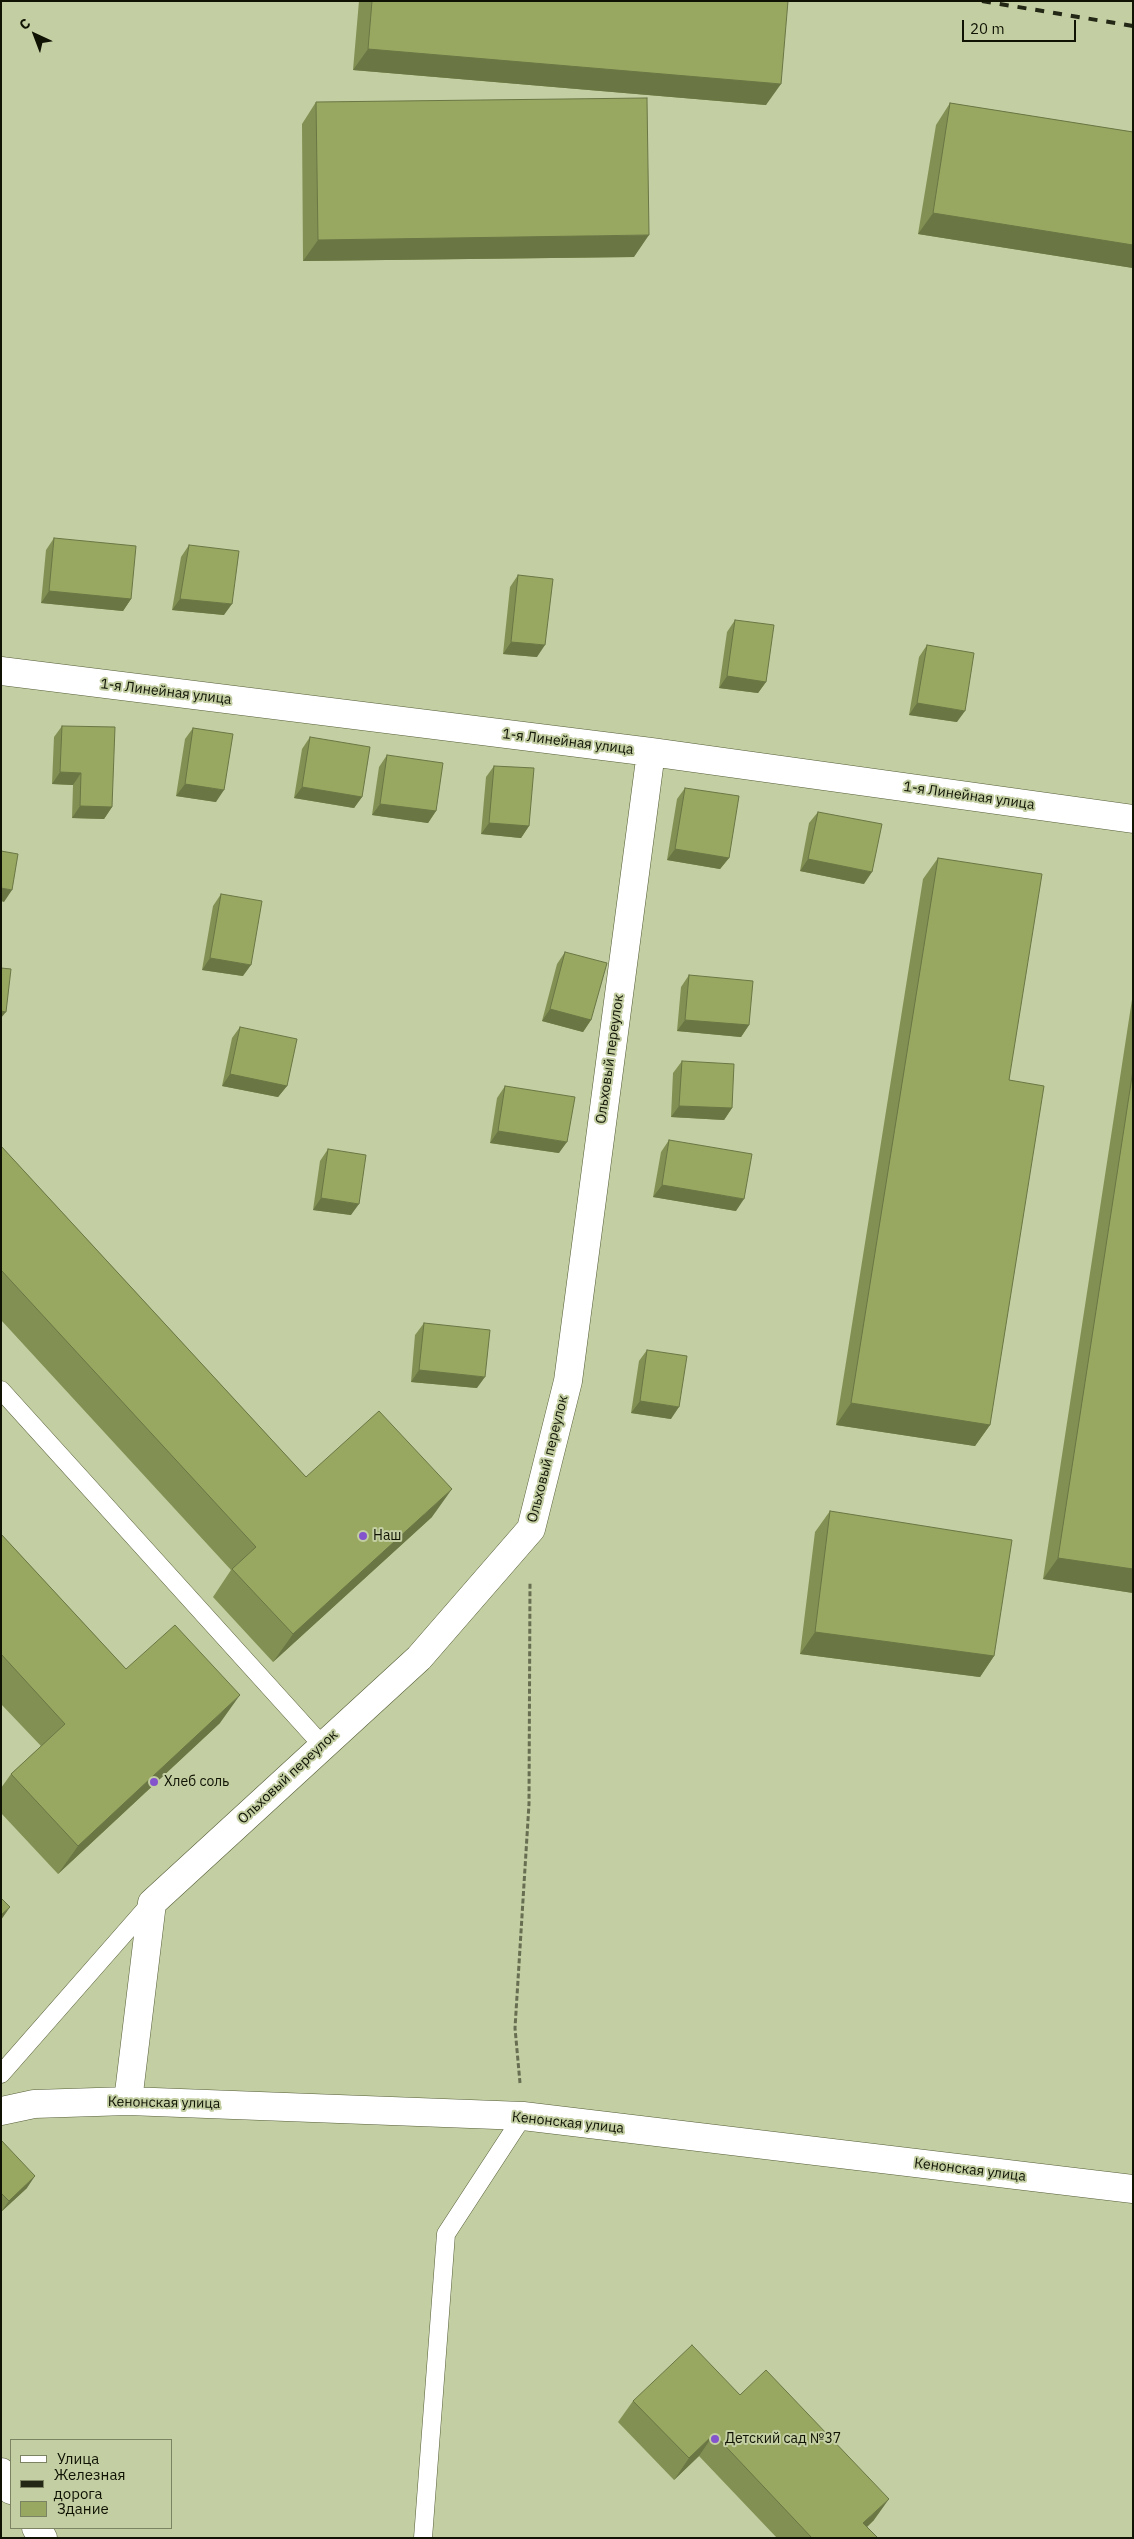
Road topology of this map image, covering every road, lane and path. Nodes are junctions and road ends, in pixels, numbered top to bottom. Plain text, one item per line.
1 (1, 672) edge
2 (651, 752) junction
3 (1133, 819) edge
4 (1, 1390) edge
5 (531, 1529) junction
6 (322, 1745) junction
7 (152, 1903) junction
8 (1, 2074) edge
9 (128, 2101) junction
10 (1, 2111) edge
11 (523, 2116) junction
12 (1133, 2189) edge
13 (1, 2472) edge
14 (10, 2488) edge
15 (423, 2538) edge

1 - 2 street, 1-я Линейная улица
2 - 3 street, 1-я Линейная улица
2 - 5 street, Ольховый переулок
4 - 6 lane
5 - 6 street, Ольховый переулок
5 - 11 path
6 - 7 street, Ольховый переулок
7 - 8 lane
7 - 9 street
9 - 10 street, Кенонская улица
9 - 11 street, Кенонская улица
11 - 12 street, Кенонская улица
11 - 15 lane
13 - 14 street

